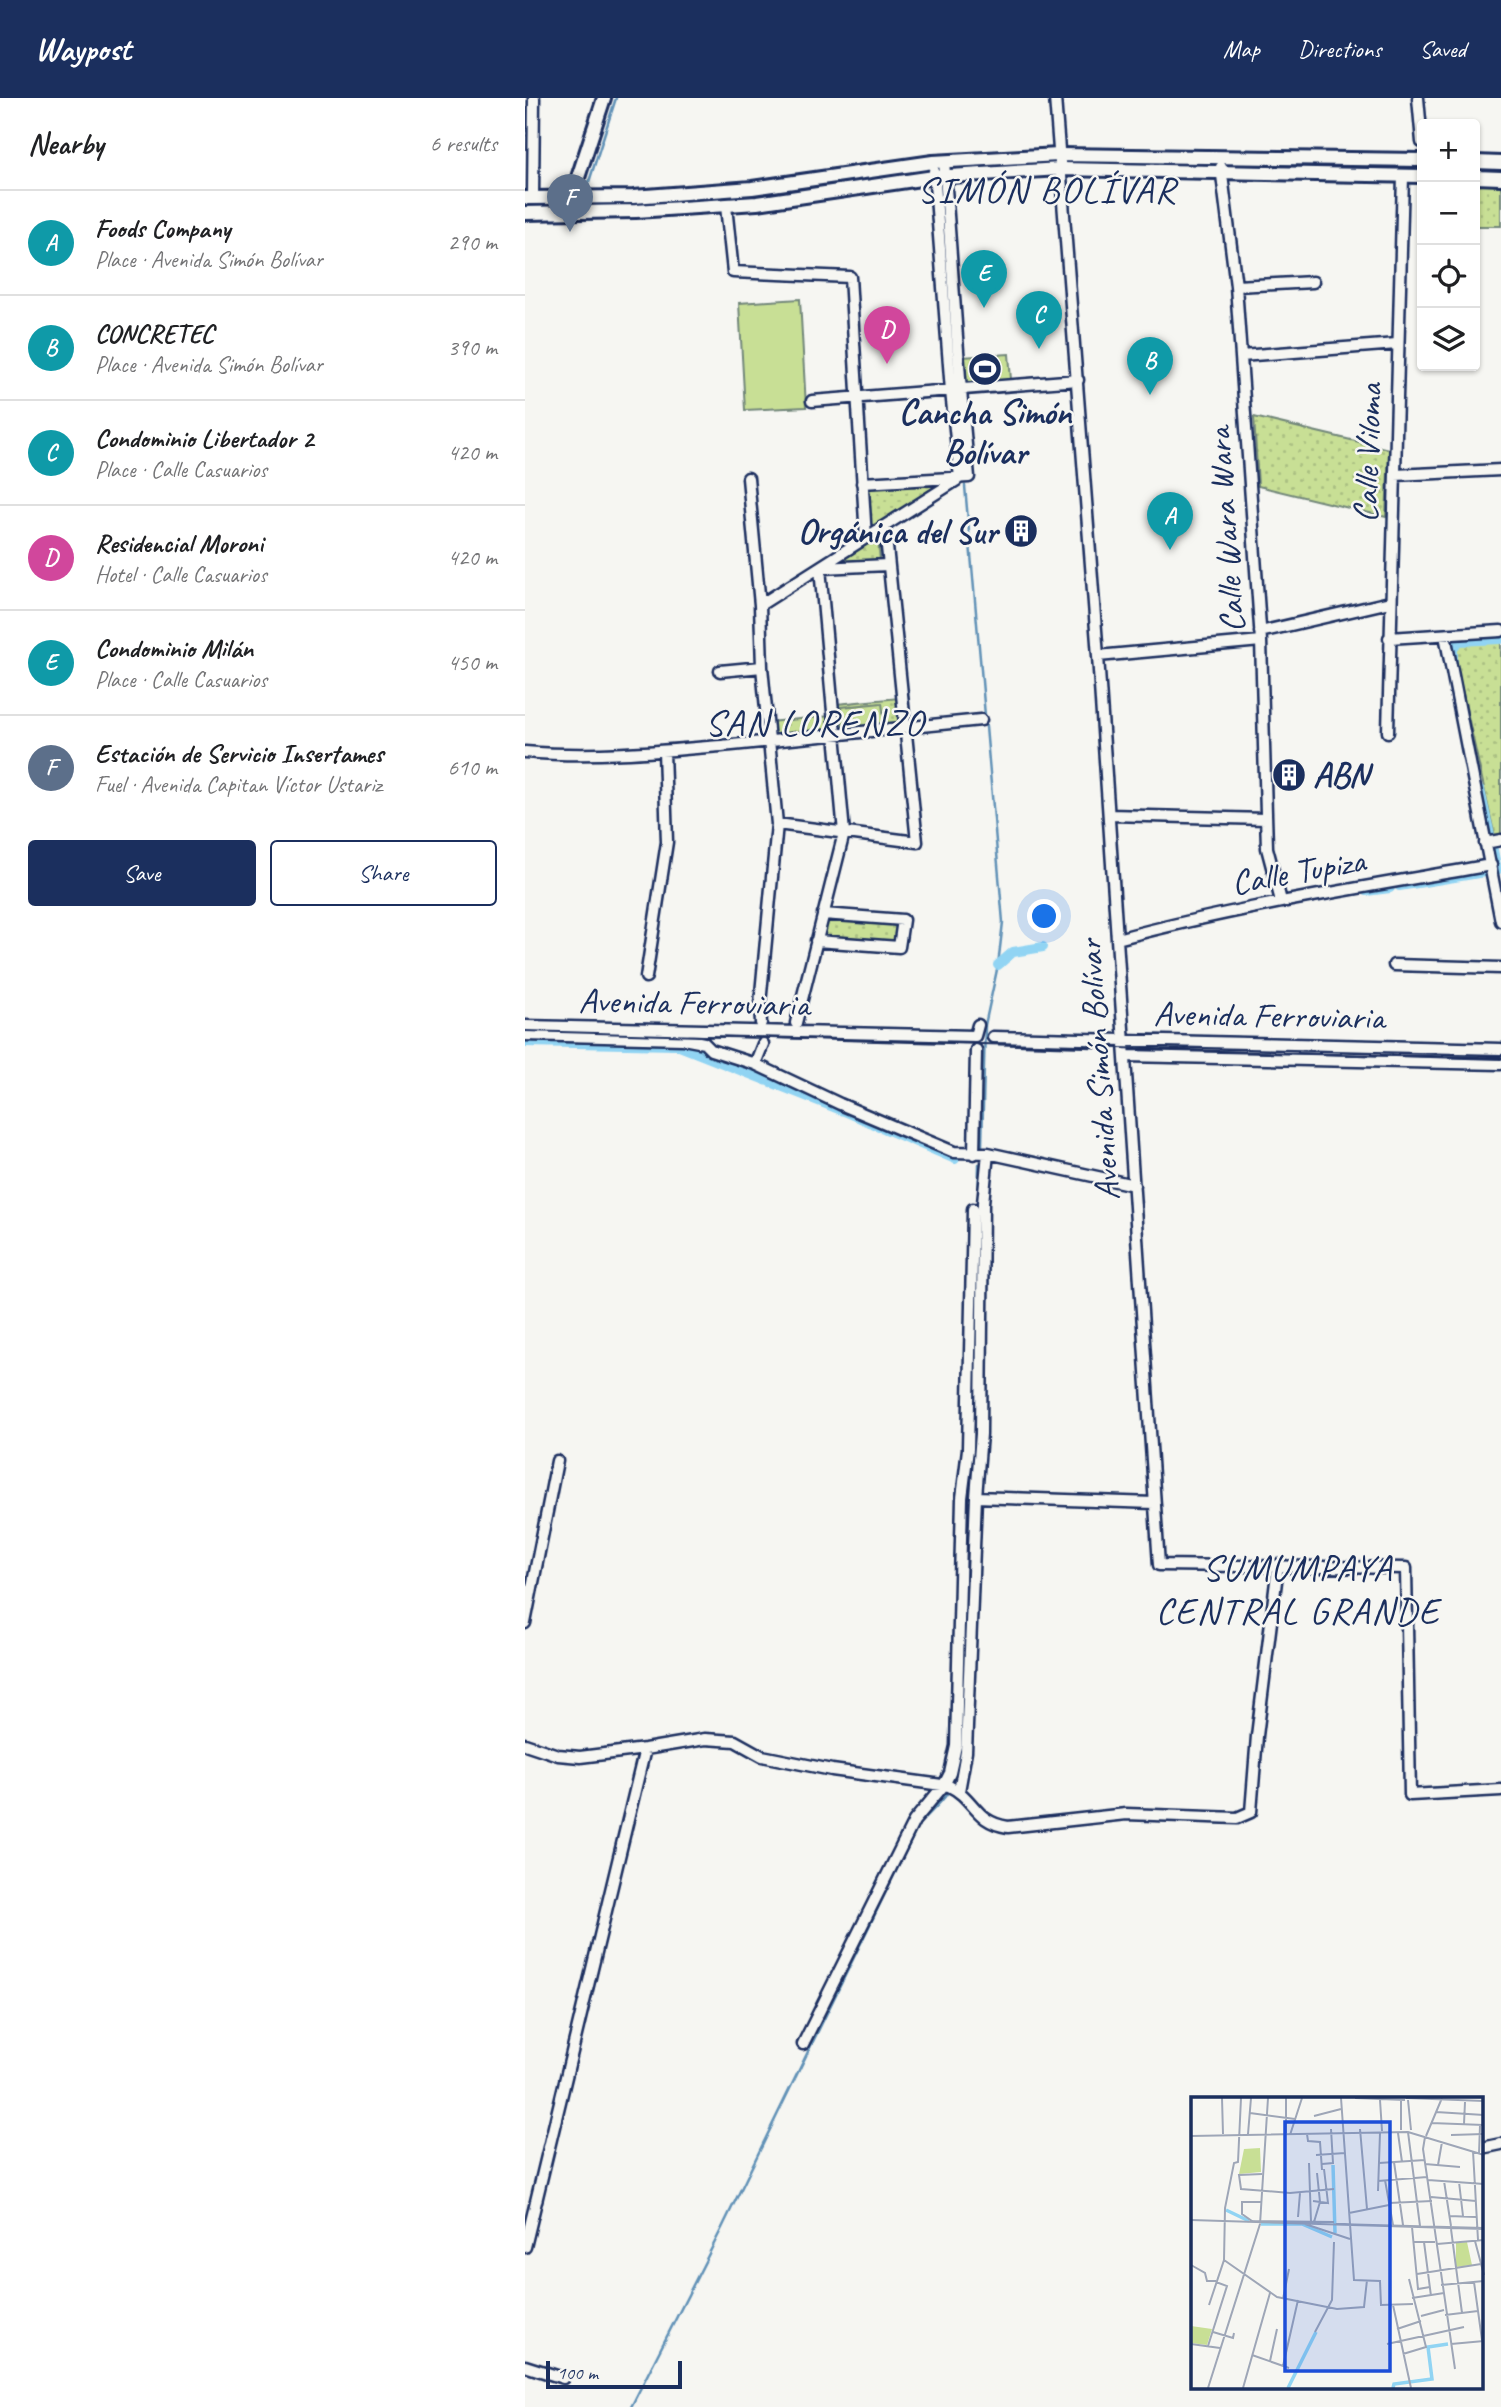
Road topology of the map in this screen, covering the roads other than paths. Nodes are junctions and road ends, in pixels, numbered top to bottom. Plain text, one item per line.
1 (534, 98) edge
2 (604, 98) edge
3 (1055, 98) edge
4 (1418, 98) edge
5 (1420, 119) edge
6 (1059, 155) junction
7 (1220, 155) junction
8 (1417, 160) edge
9 (939, 162) junction
10 (1480, 162) edge
11 (1501, 163) edge
12 (1060, 169) junction
13 (1221, 170) junction
14 (1403, 176) junction
15 (1417, 176) edge
16 (940, 177) junction
17 (1480, 177) edge
18 (1501, 178) edge
19 (571, 196) junction
20 (529, 198) edge
21 (726, 206) junction
22 (525, 213) edge
23 (570, 213) junction
24 (1313, 282) dead end
25 (1236, 286) junction
26 (1397, 344) junction
27 (1241, 356) junction
28 (1078, 380) junction
29 (956, 391) junction
30 (858, 398) junction
31 (812, 401) dead end
32 (1501, 470) edge
33 (1395, 475) junction
34 (965, 477) junction
35 (748, 478) dead end
36 (862, 483) junction
37 (884, 527) junction
38 (866, 538) junction
39 (888, 565) junction
40 (820, 568) junction
41 (1390, 602) junction
42 (760, 605) junction
43 (1501, 631) edge
44 (1445, 635) junction
45 (1261, 637) junction
46 (1389, 639) junction
47 (1098, 656) junction
48 (762, 667) junction
49 (720, 671) dead end
50 (981, 720) dead end
51 (905, 728) junction
52 (1388, 732) dead end
53 (835, 737) junction
54 (769, 741) junction
55 (525, 751) edge
56 (664, 751) junction
57 (1109, 816) junction
58 (1266, 819) junction
59 (778, 824) junction
60 (844, 833) junction
61 (1501, 840) edge
62 (1485, 843) junction
63 (1491, 865) junction
64 (1281, 901) junction
65 (823, 914) junction
66 (1501, 921) edge
67 (1117, 939) junction
68 (816, 941) junction
69 (1394, 965) dead end
70 (1501, 968) edge
71 (646, 977) dead end
72 (761, 1023) dead end
73 (796, 1023) dead end
74 (978, 1025) dead end
75 (525, 1026) edge
76 (525, 1035) edge
77 (993, 1037) dead end
78 (1124, 1040) junction
79 (764, 1044) dead end
80 (1501, 1049) edge
81 (976, 1050) dead end
82 (1125, 1056) junction
83 (755, 1064) junction
84 (1501, 1064) edge
85 (988, 1153) junction
86 (974, 1154) junction
87 (1133, 1185) junction
88 (973, 1209) dead end
89 (557, 1461) dead end
90 (976, 1497) junction
91 (1154, 1503) junction
92 (1278, 1565) junction
93 (525, 1623) edge
94 (525, 1744) edge
95 (645, 1749) junction
96 (952, 1788) junction
97 (1501, 1790) edge
98 (803, 2044) dead end
99 (1501, 2144) edge
100 (1483, 2148) edge
101 (525, 2247) edge
102 (525, 2365) edge
103 (563, 2378) dead end

1 - 20 street
2 - 19 main road
3 - 6 street, Avenida Simón Bolívar
4 - 5 street
6 - 7 main road
6 - 9 main road
6 - 12 street, Avenida Simón Bolívar
7 - 8 main road
7 - 13 street, Calle Wara Wara
9 - 16 street
9 - 19 main road
10 - 11 main road
12 - 13 main road
12 - 16 main road
12 - 28 street, Avenida Simón Bolívar
13 - 14 main road
13 - 25 street, Calle Wara Wara
14 - 15 main road
14 - 26 street, Calle Viloma
16 - 21 main road
16 - 29 street
17 - 18 main road
19 - 20 main road
19 - 23 main road
21 - 23 main road
21 - 30 street
22 - 23 main road
24 - 25 street
25 - 27 street, Calle Wara Wara
26 - 27 street
26 - 33 street, Calle Viloma
27 - 45 street, Calle Wara Wara
28 - 29 street
28 - 47 street, Avenida Simón Bolívar
29 - 30 street
29 - 34 street
30 - 31 street
30 - 36 street
32 - 33 street
33 - 41 street, Calle Viloma
34 - 36 street
34 - 37 street
35 - 42 street
36 - 38 street
37 - 38 street
37 - 39 street
38 - 40 street
39 - 40 street
39 - 51 street
40 - 42 street
40 - 53 street
41 - 45 street
41 - 46 street, Calle Viloma
42 - 48 street
43 - 44 street
44 - 46 street
44 - 62 street
45 - 47 street
45 - 58 street, Calle Wara Wara
46 - 52 street, Calle Viloma
47 - 57 street, Avenida Simón Bolívar
48 - 49 street
48 - 54 street
50 - 51 street
51 - 53 street
51 - 60 street
53 - 54 street
53 - 60 street
54 - 56 street
54 - 59 street
55 - 56 street
56 - 71 street
57 - 58 street
57 - 67 street, Avenida Simón Bolívar
58 - 64 street, Calle Wara Wara
59 - 60 street
59 - 72 street
60 - 65 street
61 - 62 street
62 - 63 street
63 - 64 street, Calle Tupiza
63 - 66 street
64 - 67 street, Calle Tupiza
65 - 68 street
65 - 68 street
67 - 78 street, Avenida Simón Bolívar
68 - 73 street
69 - 70 street
74 - 75 street, Avenida Ferroviaria
76 - 83 street, Avenida Ferroviaria
77 - 78 street, Avenida Ferroviaria
78 - 80 street, Avenida Ferroviaria
78 - 82 street, Avenida Simón Bolívar
79 - 83 street, Avenida Ferroviaria
81 - 86 street
82 - 84 street, Avenida Ferroviaria
82 - 87 street, Avenida Simón Bolívar
83 - 86 street
85 - 86 street
85 - 87 street
85 - 90 street
87 - 91 street, Avenida Simón Bolívar
88 - 96 street
89 - 93 street
90 - 91 street
90 - 96 street
91 - 92 street, Avenida Simón Bolívar
92 - 96 street
92 - 97 street, Avenida Simón Bolívar
94 - 95 street
95 - 96 street
95 - 101 street
96 - 98 street
99 - 100 street
102 - 103 street

